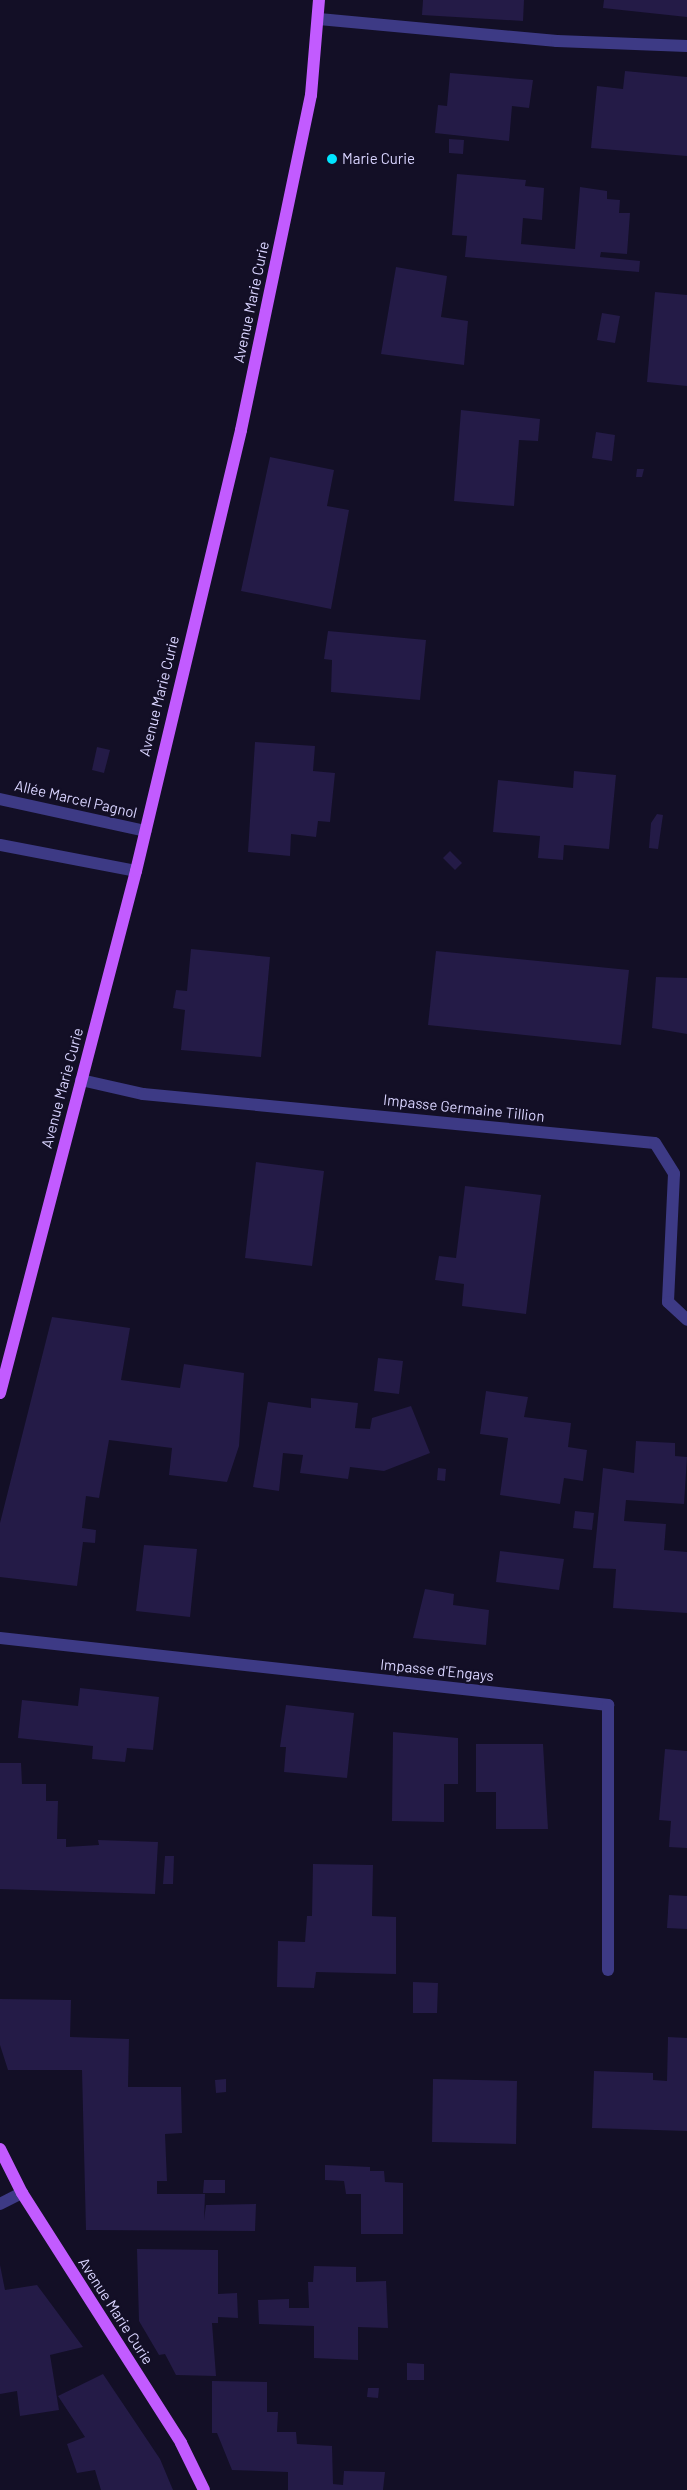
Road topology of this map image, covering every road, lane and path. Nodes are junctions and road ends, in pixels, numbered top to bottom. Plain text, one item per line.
1 (319, 0) edge
2 (319, 19) junction
3 (687, 46) edge
4 (0, 799) edge
5 (146, 831) junction
6 (0, 845) edge
7 (136, 871) junction
8 (81, 1080) junction
9 (687, 1320) edge
10 (0, 1393) edge
11 (0, 1638) edge
12 (608, 1970) dead end
13 (0, 2149) edge
14 (22, 2193) junction
15 (0, 2204) edge
16 (204, 2490) edge

1 - 2 main road, Avenue Marie Curie
2 - 3 street
2 - 5 main road, Avenue Marie Curie
4 - 5 street, Allée Marcel Pagnol
5 - 7 main road, Avenue Marie Curie
6 - 7 street
7 - 8 main road, Avenue Marie Curie
8 - 9 street, Impasse Germaine Tillion
8 - 10 main road, Avenue Marie Curie
11 - 12 street, Impasse d'Engays
13 - 14 main road, Avenue Marie Curie
14 - 15 street
14 - 16 main road, Avenue Marie Curie

